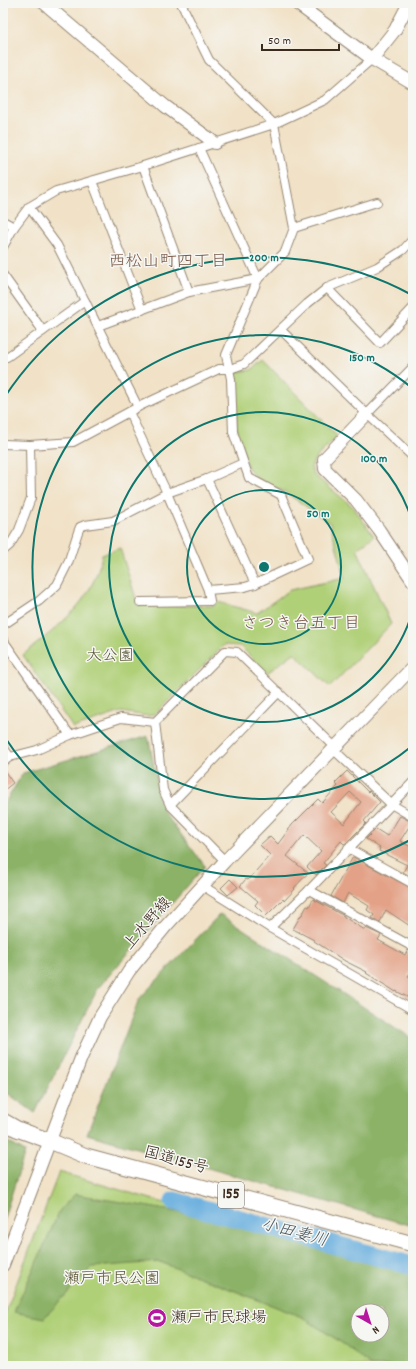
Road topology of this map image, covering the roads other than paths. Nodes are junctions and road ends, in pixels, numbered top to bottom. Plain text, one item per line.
1 (44, 3) edge
2 (181, 3) edge
3 (296, 3) edge
4 (409, 3) edge
5 (372, 59) junction
6 (413, 83) edge
7 (274, 124) junction
8 (215, 142) junction
9 (199, 148) junction
10 (144, 166) junction
11 (92, 181) junction
12 (377, 202) dead end
13 (29, 207) junction
14 (3, 220) edge
15 (14, 227) junction
16 (294, 228) junction
17 (413, 239) edge
18 (3, 247) edge
19 (3, 275) edge
20 (258, 279) junction
21 (326, 288) junction
22 (189, 292) junction
23 (85, 301) junction
24 (413, 308) edge
25 (142, 310) junction
26 (98, 326) junction
27 (281, 330) junction
28 (43, 331) junction
29 (3, 357) edge
30 (413, 367) edge
31 (230, 369) junction
32 (138, 407) junction
33 (129, 412) junction
34 (367, 414) junction
35 (3, 444) edge
36 (30, 445) junction
37 (413, 457) edge
38 (243, 463) junction
39 (207, 479) junction
40 (167, 494) junction
41 (7, 543) edge
42 (3, 551) edge
43 (413, 581) edge
44 (255, 584) junction
45 (208, 590) junction
46 (140, 602) dead end
47 (3, 625) edge
48 (3, 640) edge
49 (413, 666) edge
50 (278, 692) junction
51 (155, 722) junction
52 (70, 735) junction
53 (3, 747) edge
54 (334, 748) junction
55 (10, 757) junction
56 (3, 762) edge
57 (413, 782) edge
58 (391, 804) junction
59 (170, 805) junction
60 (413, 817) edge
61 (348, 848) junction
62 (225, 861) junction
63 (413, 884) edge
64 (203, 886) junction
65 (309, 890) junction
66 (270, 928) junction
67 (413, 947) edge
68 (413, 1010) edge
69 (3, 1121) edge
70 (50, 1141) junction
71 (413, 1244) edge
72 (3, 1265) edge

1 - 8 street
2 - 7 street
3 - 5 street
4 - 5 street
5 - 6 street
5 - 7 street
7 - 8 street
7 - 16 street
8 - 9 street
9 - 10 street
9 - 20 street
10 - 11 street
10 - 22 street
11 - 13 street
11 - 25 street
12 - 16 street
13 - 15 street
13 - 23 street
14 - 15 street
15 - 18 street
16 - 20 street
17 - 21 street
19 - 28 street
20 - 22 street
20 - 31 street
21 - 24 street
21 - 27 street
22 - 25 street
23 - 26 street
23 - 28 street
25 - 26 street
26 - 32 street
27 - 31 street
27 - 34 street
28 - 29 street
30 - 34 street
31 - 32 street
31 - 38 street
32 - 33 street
33 - 36 street
33 - 40 street
34 - 37 street
34 - 43 street
35 - 36 street
36 - 41 street
38 - 39 street
38 - 44 street
39 - 40 street
39 - 44 street
40 - 45 street
40 - 47 street
41 - 42 street
44 - 45 street
45 - 46 street
48 - 52 street
49 - 54 street, 上水野線
50 - 51 street
50 - 54 street
50 - 59 street
51 - 52 street
51 - 59 street
52 - 55 street
53 - 55 street
54 - 58 street
54 - 62 street, 上水野線
55 - 56 street
57 - 58 street
58 - 60 street
58 - 61 street
59 - 62 street
61 - 63 street
61 - 65 street
62 - 64 street, 上水野線
64 - 66 street
64 - 70 street, 上水野線
65 - 66 street
65 - 67 street
66 - 68 street
69 - 70 highway, 国道155号 / 155
70 - 71 highway, 国道155号 / 155
70 - 72 street, 上水野線

